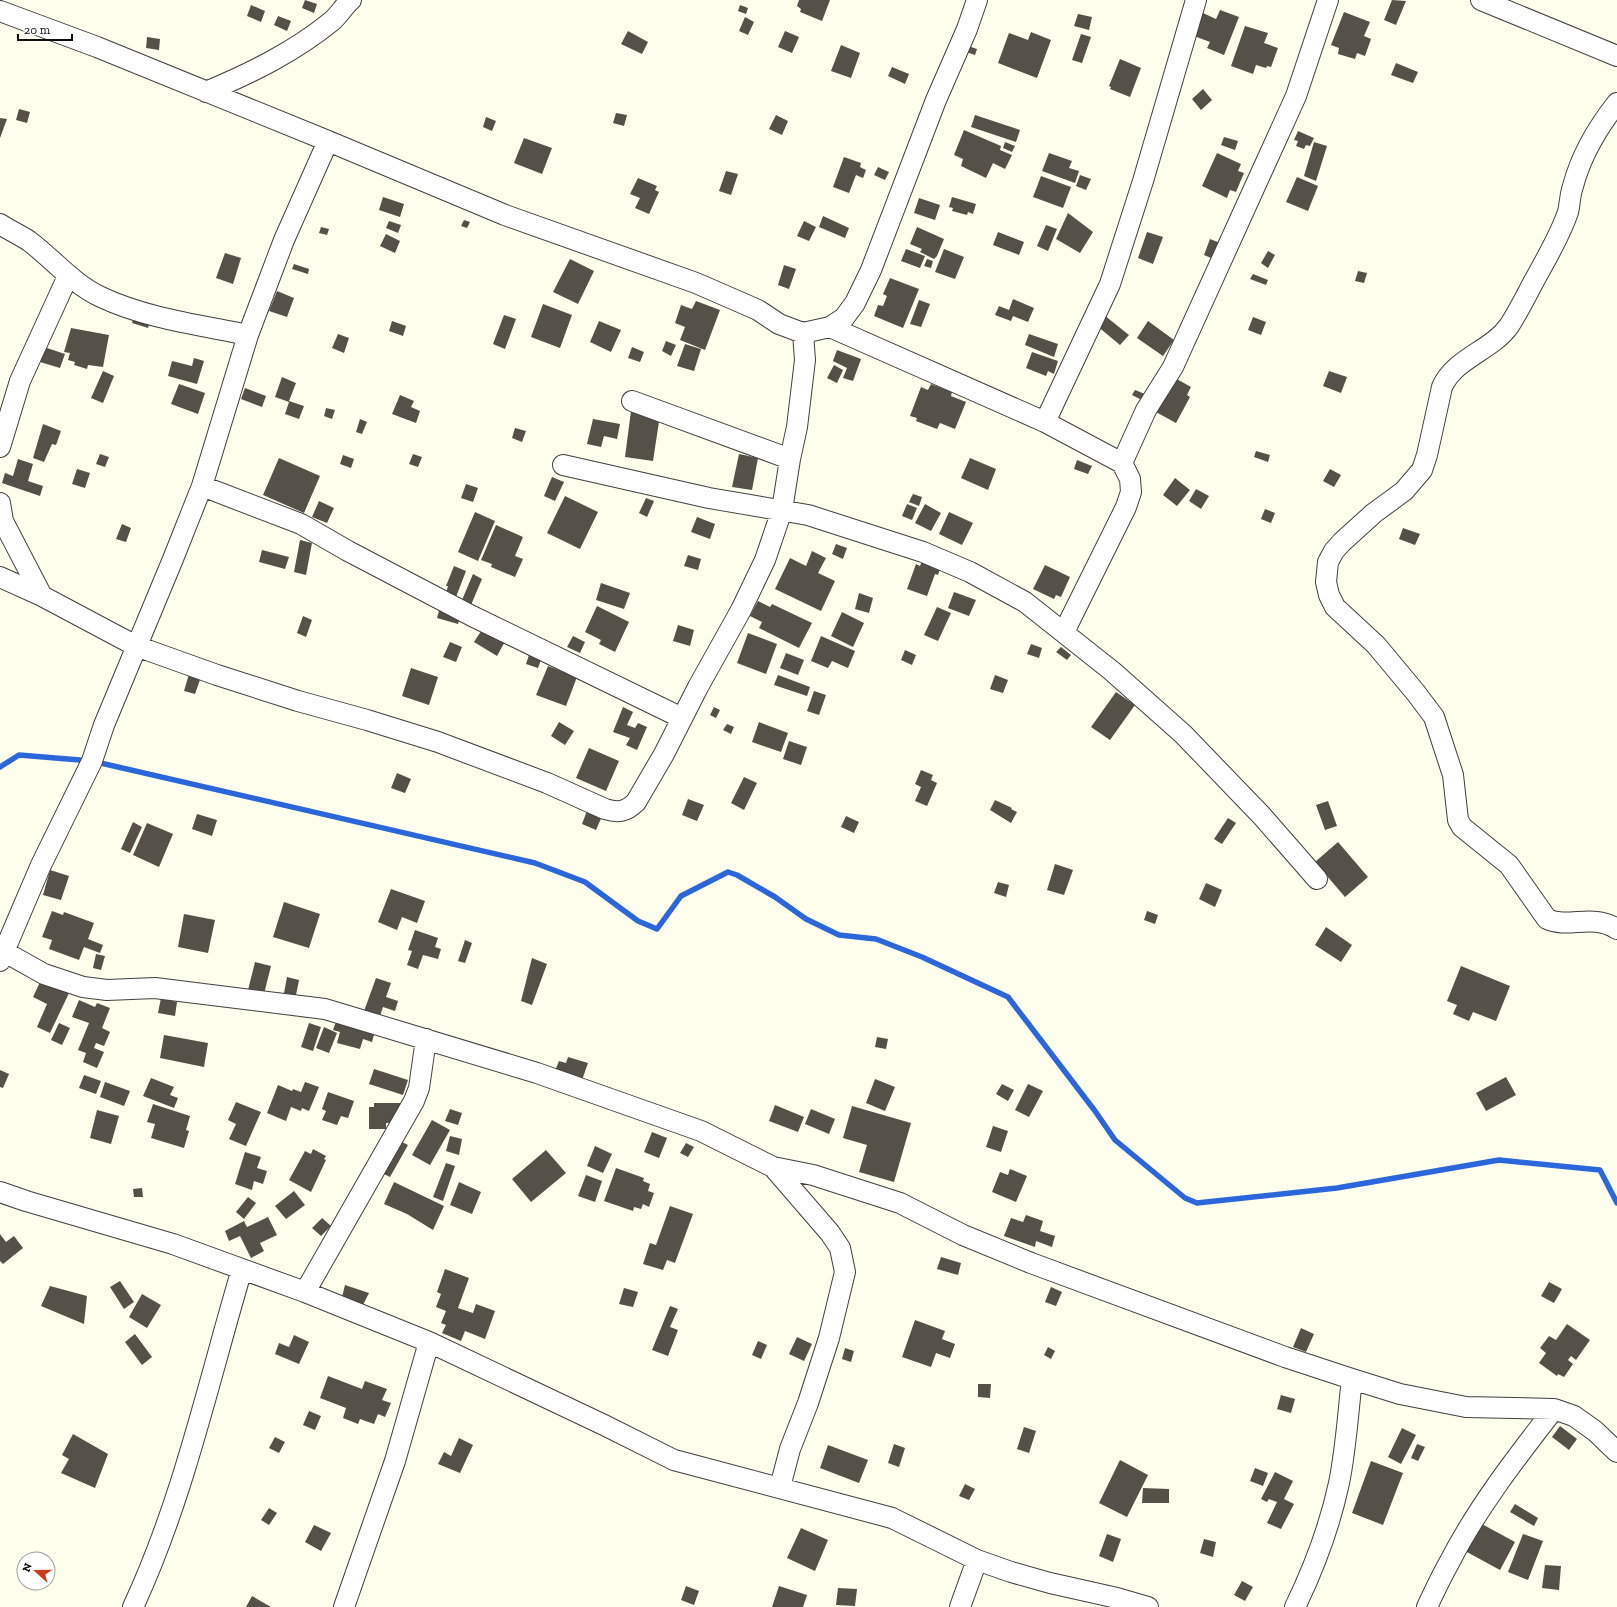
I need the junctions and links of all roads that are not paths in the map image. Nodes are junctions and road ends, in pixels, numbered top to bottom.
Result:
1 (350, 0) edge
2 (977, 0) edge
3 (1196, 0) edge
4 (1328, 0) edge
5 (1481, 0) edge
6 (0, 11) edge
7 (1617, 56) edge
8 (206, 92) junction
9 (1617, 103) edge
10 (328, 141) junction
11 (0, 224) edge
12 (68, 276) junction
13 (830, 327) junction
14 (803, 333) junction
15 (248, 336) junction
16 (632, 401) dead end
17 (1045, 422) junction
18 (0, 447) edge
19 (790, 459) junction
20 (1122, 463) junction
21 (563, 464) dead end
22 (202, 486) junction
23 (0, 503) edge
24 (782, 510) junction
25 (0, 577) edge
26 (42, 596) junction
27 (1064, 632) junction
28 (136, 646) junction
29 (682, 718) junction
30 (1317, 879) dead end
31 (1617, 929) edge
32 (2, 956) edge
33 (426, 1039) junction
34 (774, 1168) junction
35 (0, 1192) edge
36 (242, 1269) junction
37 (305, 1292) junction
38 (429, 1342) junction
39 (1352, 1379) junction
40 (1554, 1409) junction
41 (1616, 1448) edge
42 (780, 1487) junction
43 (977, 1560) junction
44 (1115, 1602) edge
45 (349, 1604) edge
46 (133, 1607) edge
47 (960, 1607) edge
48 (1148, 1607) edge
49 (1295, 1607) edge
50 (1427, 1607) edge

1 - 8 street
2 - 13 street
3 - 17 street
4 - 20 street
5 - 7 street
6 - 8 street
8 - 10 street
9 - 31 street
10 - 14 street
10 - 15 street
11 - 12 street
12 - 15 street
12 - 18 street
13 - 14 street
13 - 17 street
14 - 19 street
15 - 22 street
16 - 19 street
17 - 20 street
19 - 24 street
20 - 27 street
21 - 24 street
22 - 28 street
22 - 29 street
23 - 26 street
24 - 27 street
24 - 29 street
25 - 26 street
26 - 28 street
27 - 30 street
28 - 29 street
28 - 32 street
32 - 33 street
33 - 34 street
33 - 37 street
34 - 39 street
34 - 42 street
35 - 36 street
36 - 37 street
36 - 46 street
37 - 38 street
38 - 42 street
38 - 45 street
39 - 40 street
39 - 49 street
40 - 41 street
40 - 50 street
42 - 43 street
43 - 44 street
43 - 47 street
44 - 48 street

